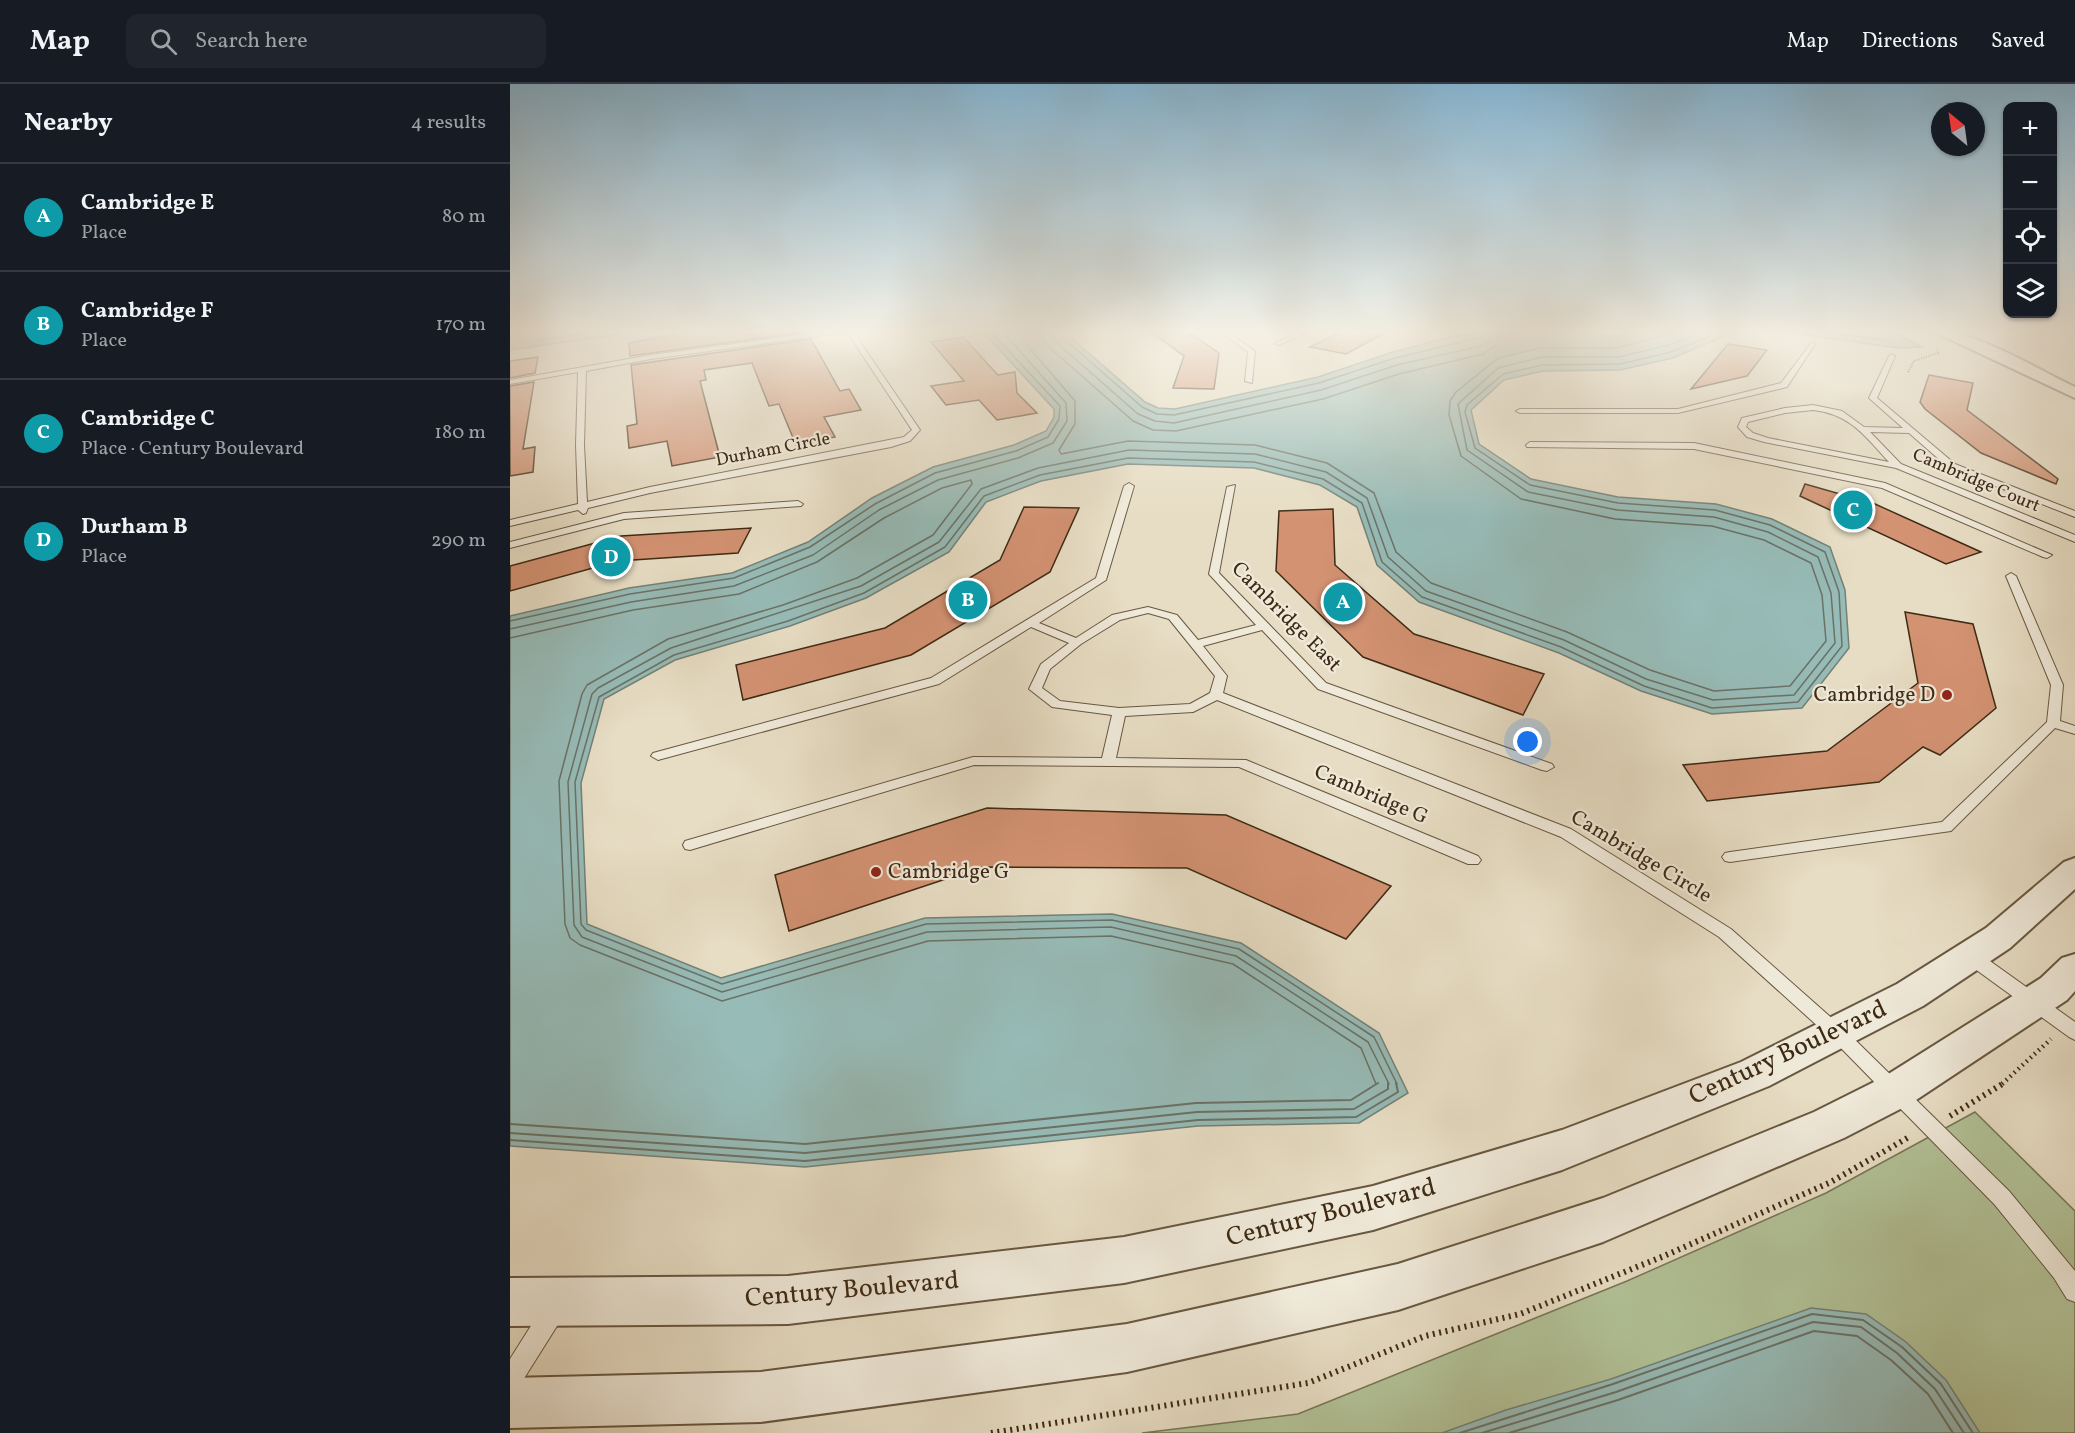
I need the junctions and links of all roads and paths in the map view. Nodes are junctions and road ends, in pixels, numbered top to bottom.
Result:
1 (581, 393) edge
2 (891, 393) edge
3 (1754, 393) edge
4 (1875, 393) edge
5 (1731, 399) junction
6 (1740, 403) dead end
7 (1749, 407) dead end
8 (1520, 411) dead end
9 (1767, 415) junction
10 (1861, 429) junction
11 (1908, 431) junction
12 (1530, 445) dead end
13 (1798, 447) junction
14 (1789, 466) junction
15 (1898, 466) junction
16 (1129, 486) dead end
17 (1232, 487) dead end
18 (798, 504) dead end
19 (583, 505) junction
20 (2075, 514) edge
21 (510, 523) edge
22 (584, 525) junction
23 (2075, 539) edge
24 (510, 545) edge
25 (2047, 555) dead end
26 (2011, 576) dead end
27 (1030, 623) junction
28 (1264, 626) junction
29 (1077, 642) junction
30 (1197, 644) junction
31 (1216, 695) junction
32 (1119, 712) junction
33 (2053, 723) junction
34 (2075, 730) edge
35 (658, 756) dead end
36 (1108, 762) junction
37 (1547, 767) dead end
38 (690, 845) dead end
39 (1730, 857) dead end
40 (1473, 860) dead end
41 (2075, 870) edge
42 (1970, 956) junction
43 (2059, 988) edge
44 (2075, 1032) edge
45 (1838, 1034) junction
46 (2040, 1053) dead end
47 (1896, 1091) junction
48 (1964, 1110) dead end
49 (1883, 1150) dead end
50 (2075, 1292) edge
51 (510, 1302) edge
52 (559, 1303) junction
53 (510, 1380) edge
54 (510, 1403) edge
55 (991, 1433) edge

1 - 19 lane
2 - 19 lane, Durham Circle
3 - 5 lane
4 - 11 lane
5 - 6 lane
5 - 8 lane
7 - 9 lane
9 - 10 lane, Cambridge Court
9 - 13 lane, Cambridge Court
10 - 11 lane
10 - 15 lane, Cambridge Court
11 - 20 lane
12 - 14 lane
13 - 14 lane
13 - 15 lane, Cambridge Court
14 - 25 lane
15 - 23 lane, Cambridge Court
16 - 27 lane
17 - 28 lane, Cambridge East
18 - 22 lane
19 - 21 lane, Durham Circle
19 - 22 lane
22 - 24 lane
26 - 33 lane
27 - 29 lane
27 - 35 lane
28 - 30 lane
28 - 37 lane, Cambridge East
29 - 30 lane
29 - 32 lane
30 - 31 lane
31 - 32 lane
31 - 45 lane, Cambridge Circle
32 - 36 lane
33 - 34 lane
33 - 39 lane
36 - 38 lane, Cambridge G
36 - 40 lane, Cambridge G
41 - 42 street, Century Boulevard
42 - 43 lane
42 - 45 street, Century Boulevard
43 - 44 lane
43 - 47 street
45 - 47 lane, Cambridge Circle
45 - 52 street, Century Boulevard
46 - 48 path
47 - 50 lane, Cambridge Circle
47 - 54 street
49 - 55 path
51 - 52 street, Century Boulevard
52 - 53 lane

